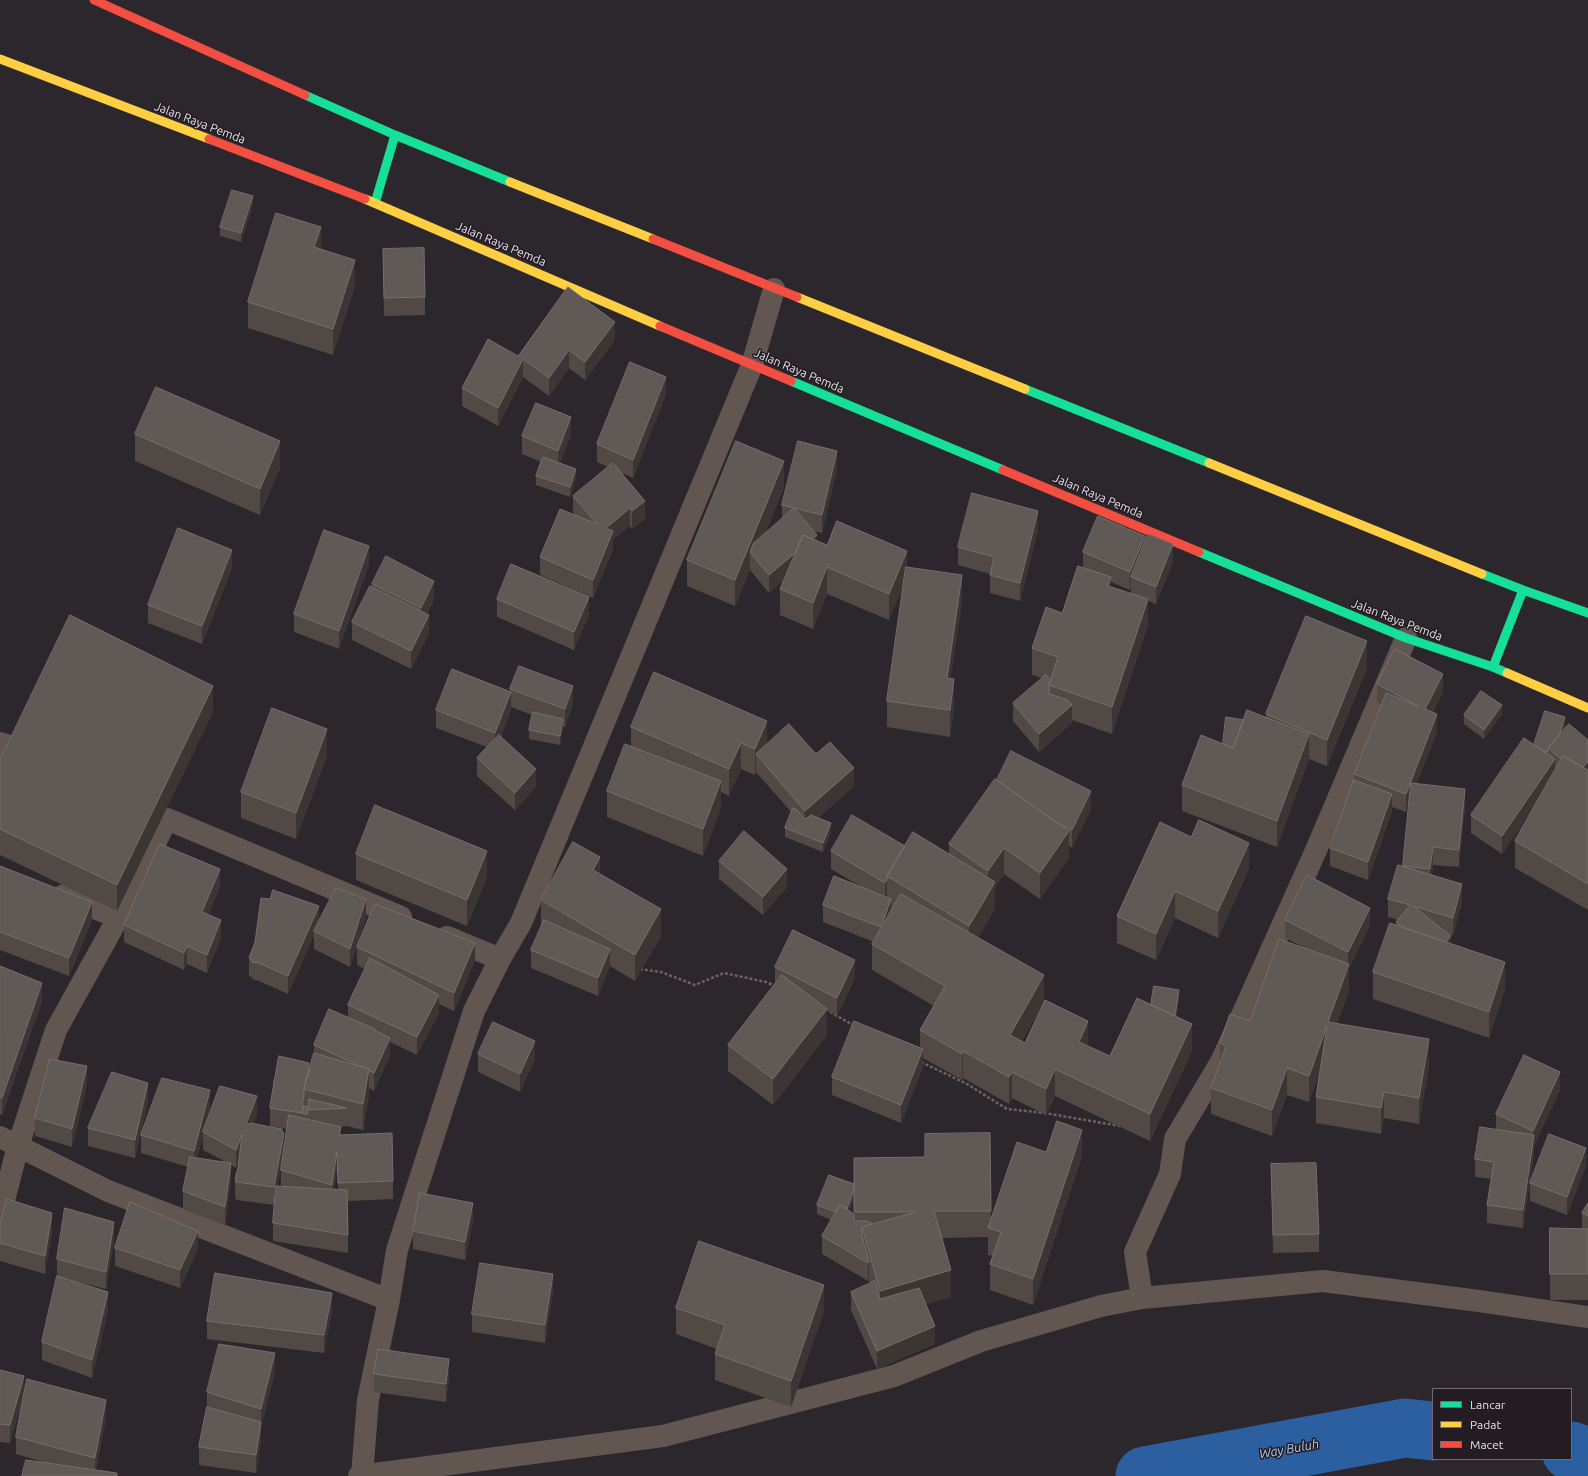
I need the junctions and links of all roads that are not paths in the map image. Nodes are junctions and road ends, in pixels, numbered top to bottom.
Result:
1 (94, 0) edge
2 (0, 59) edge
3 (395, 135) junction
4 (375, 203) junction
5 (774, 289) junction
6 (752, 365) junction
7 (1523, 590) junction
8 (1588, 613) edge
9 (1406, 638) junction
10 (1493, 667) junction
11 (1588, 708) edge
12 (0, 743) edge
13 (0, 768) edge
14 (48, 888) edge
15 (118, 918) junction
16 (500, 959) junction
17 (9, 1141) edge
18 (0, 1216) edge
19 (1142, 1298) junction
20 (389, 1300) junction
21 (1588, 1317) edge
22 (361, 1476) edge

1 - 3 street
2 - 4 street, Jalan Raya Pemda
3 - 4 street
3 - 5 street
4 - 6 street, Jalan Raya Pemda
5 - 6 street
5 - 7 street
6 - 9 street, Jalan Raya Pemda
6 - 16 street
7 - 8 street
7 - 10 street
9 - 10 street, Jalan Raya Pemda
9 - 19 street
10 - 11 street, Jalan Raya Pemda
12 - 13 street
14 - 15 street
15 - 16 street
15 - 17 street
16 - 20 street
17 - 18 street
17 - 20 street
19 - 21 street
19 - 22 street
20 - 22 street

